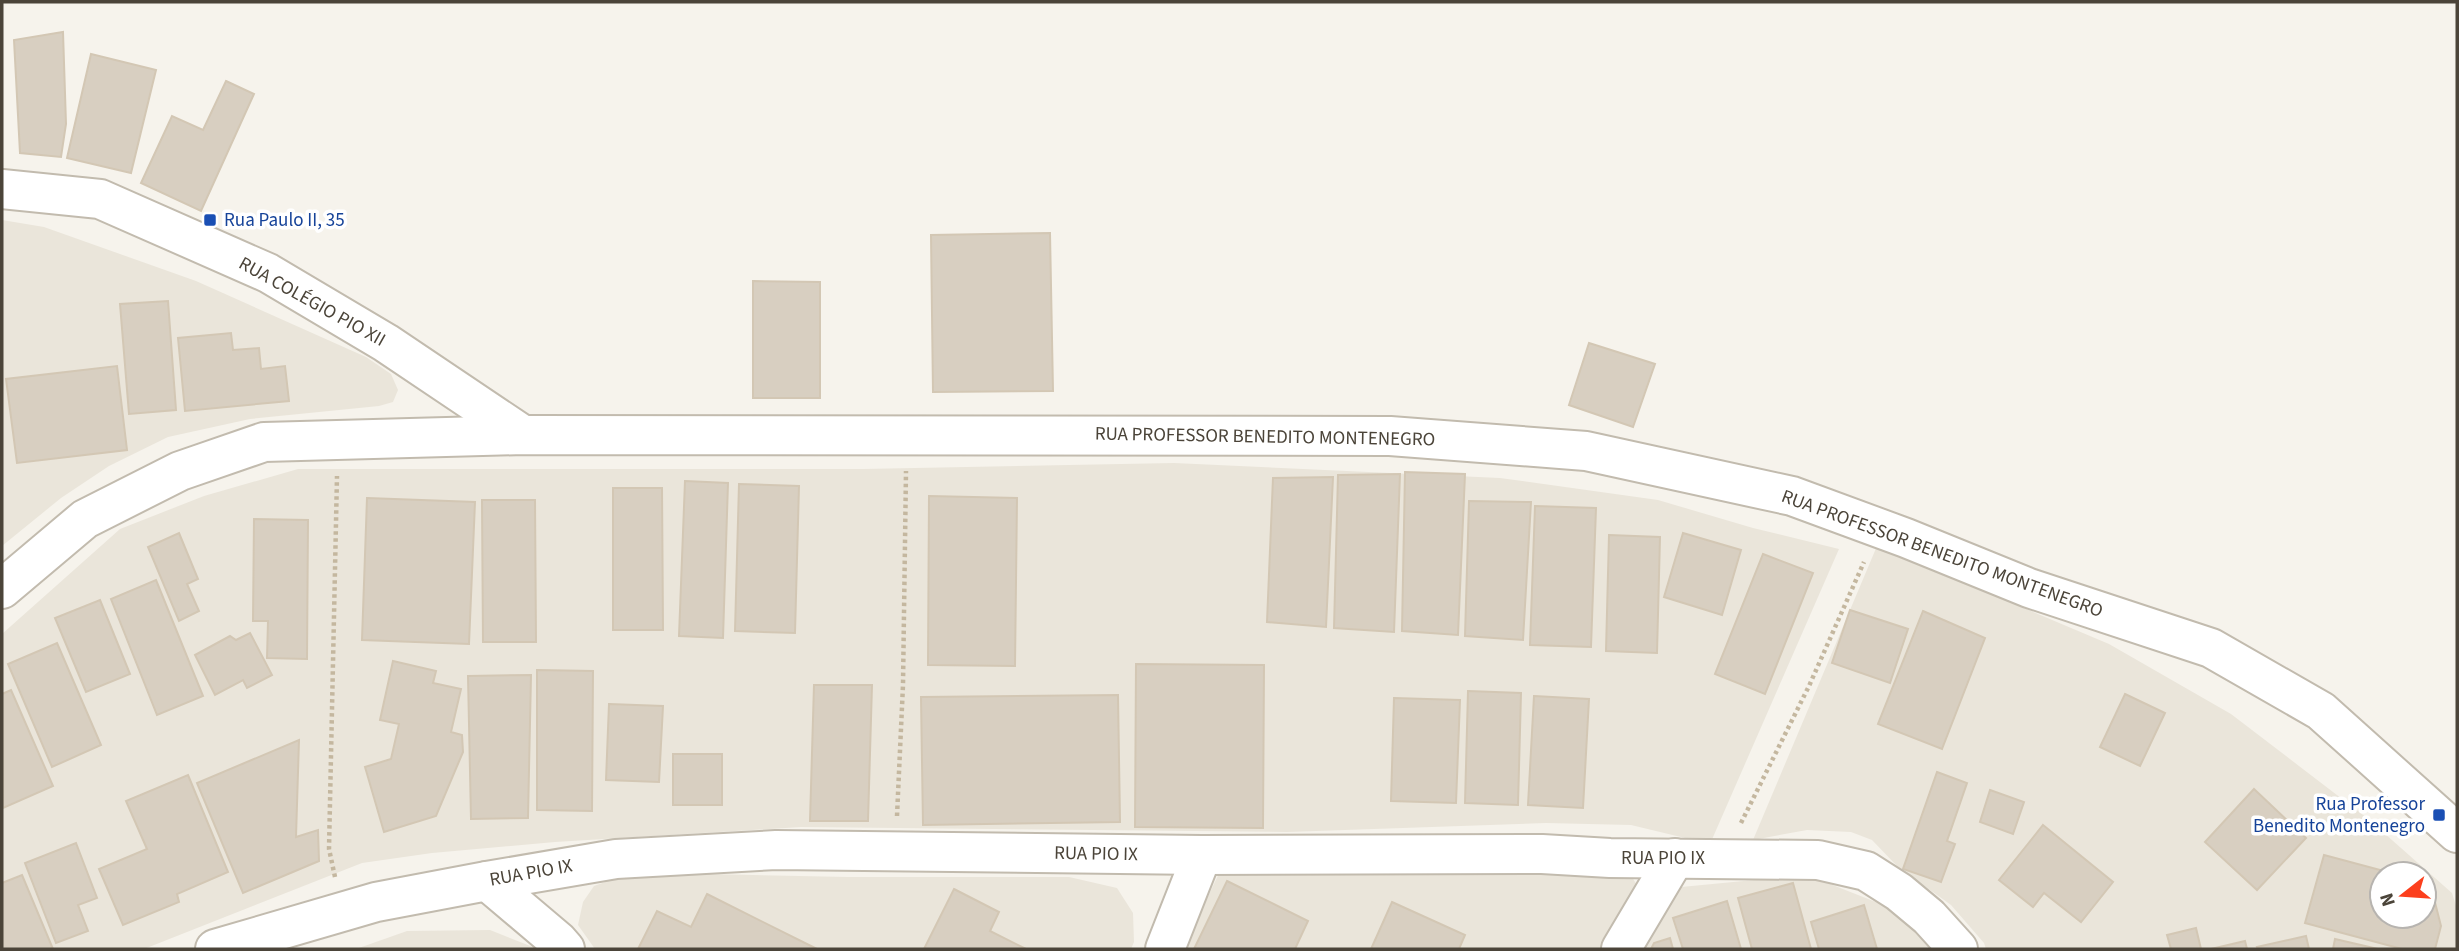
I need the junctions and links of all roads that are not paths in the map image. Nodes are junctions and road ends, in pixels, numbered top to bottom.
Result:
1 (2, 189) edge
2 (523, 435) junction
3 (2, 589) edge
4 (2457, 833) edge
5 (1202, 855) junction
6 (1675, 858) junction
7 (486, 881) junction
8 (342, 912) junction
9 (215, 949) edge
10 (311, 949) edge
11 (565, 949) edge
12 (1165, 949) edge
13 (1621, 949) edge
14 (1958, 949) edge

1 - 2 street, RUA COLÉGIO PIO XII
2 - 3 street, RUA PROFESSOR BENEDITO MONTENEGRO
2 - 4 street, RUA PROFESSOR BENEDITO MONTENEGRO
5 - 6 street, RUA PIO IX
5 - 7 street, RUA PIO IX
5 - 12 street
6 - 13 street
6 - 14 street, RUA PIO IX
7 - 8 street, RUA PIO IX
7 - 11 street
8 - 9 street, RUA PIO IX
8 - 10 street

